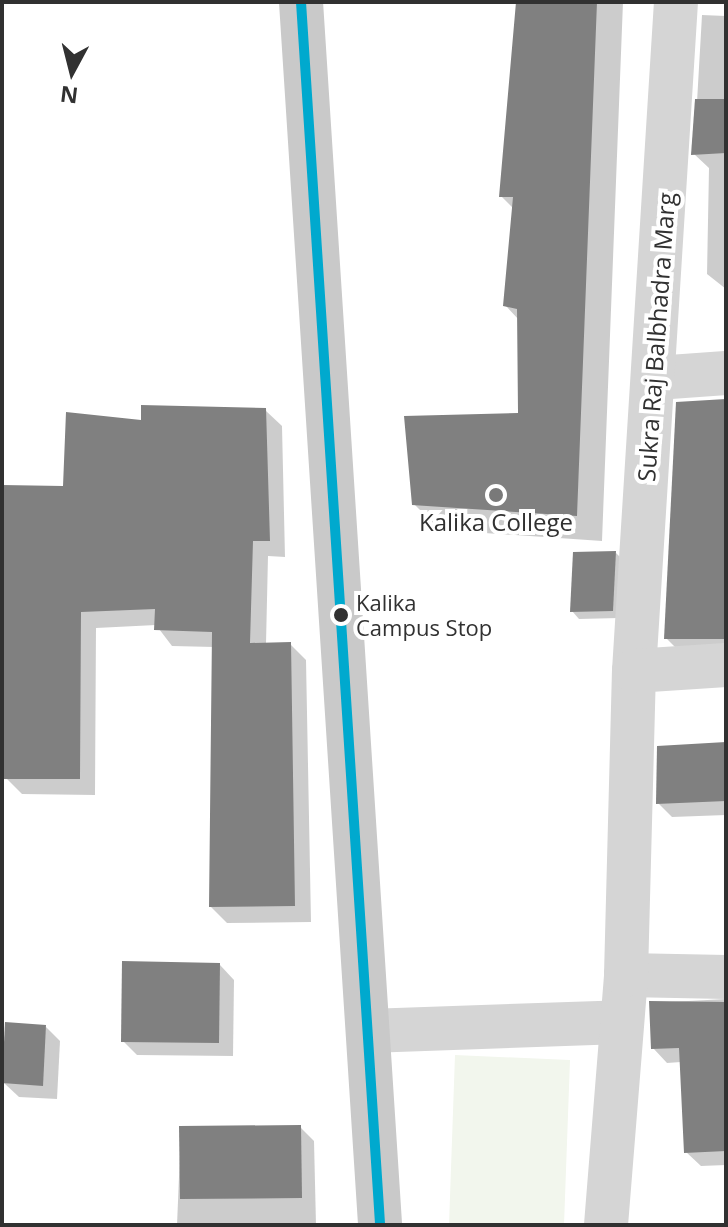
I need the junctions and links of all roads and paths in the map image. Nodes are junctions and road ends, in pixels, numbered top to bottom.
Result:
1 (301, 2) edge
2 (676, 2) edge
3 (699, 2) edge
4 (726, 373) edge
5 (656, 378) junction
6 (726, 665) edge
7 (634, 671) junction
8 (626, 975) junction
9 (726, 977) edge
10 (622, 1022) junction
11 (368, 1031) junction
12 (380, 1225) edge
13 (606, 1225) edge

1 - 11 main road
2 - 3 street
2 - 5 street, Sukra Raj Balbhadra Marg
4 - 5 street
5 - 7 street, Sukra Raj Balbhadra Marg
6 - 7 street
7 - 8 street, Sukra Raj Balbhadra Marg
8 - 9 street
8 - 10 street, Sukra Raj Balbhadra Marg
10 - 11 street
10 - 13 street, Sukra Raj Balbhadra Marg
11 - 12 main road

